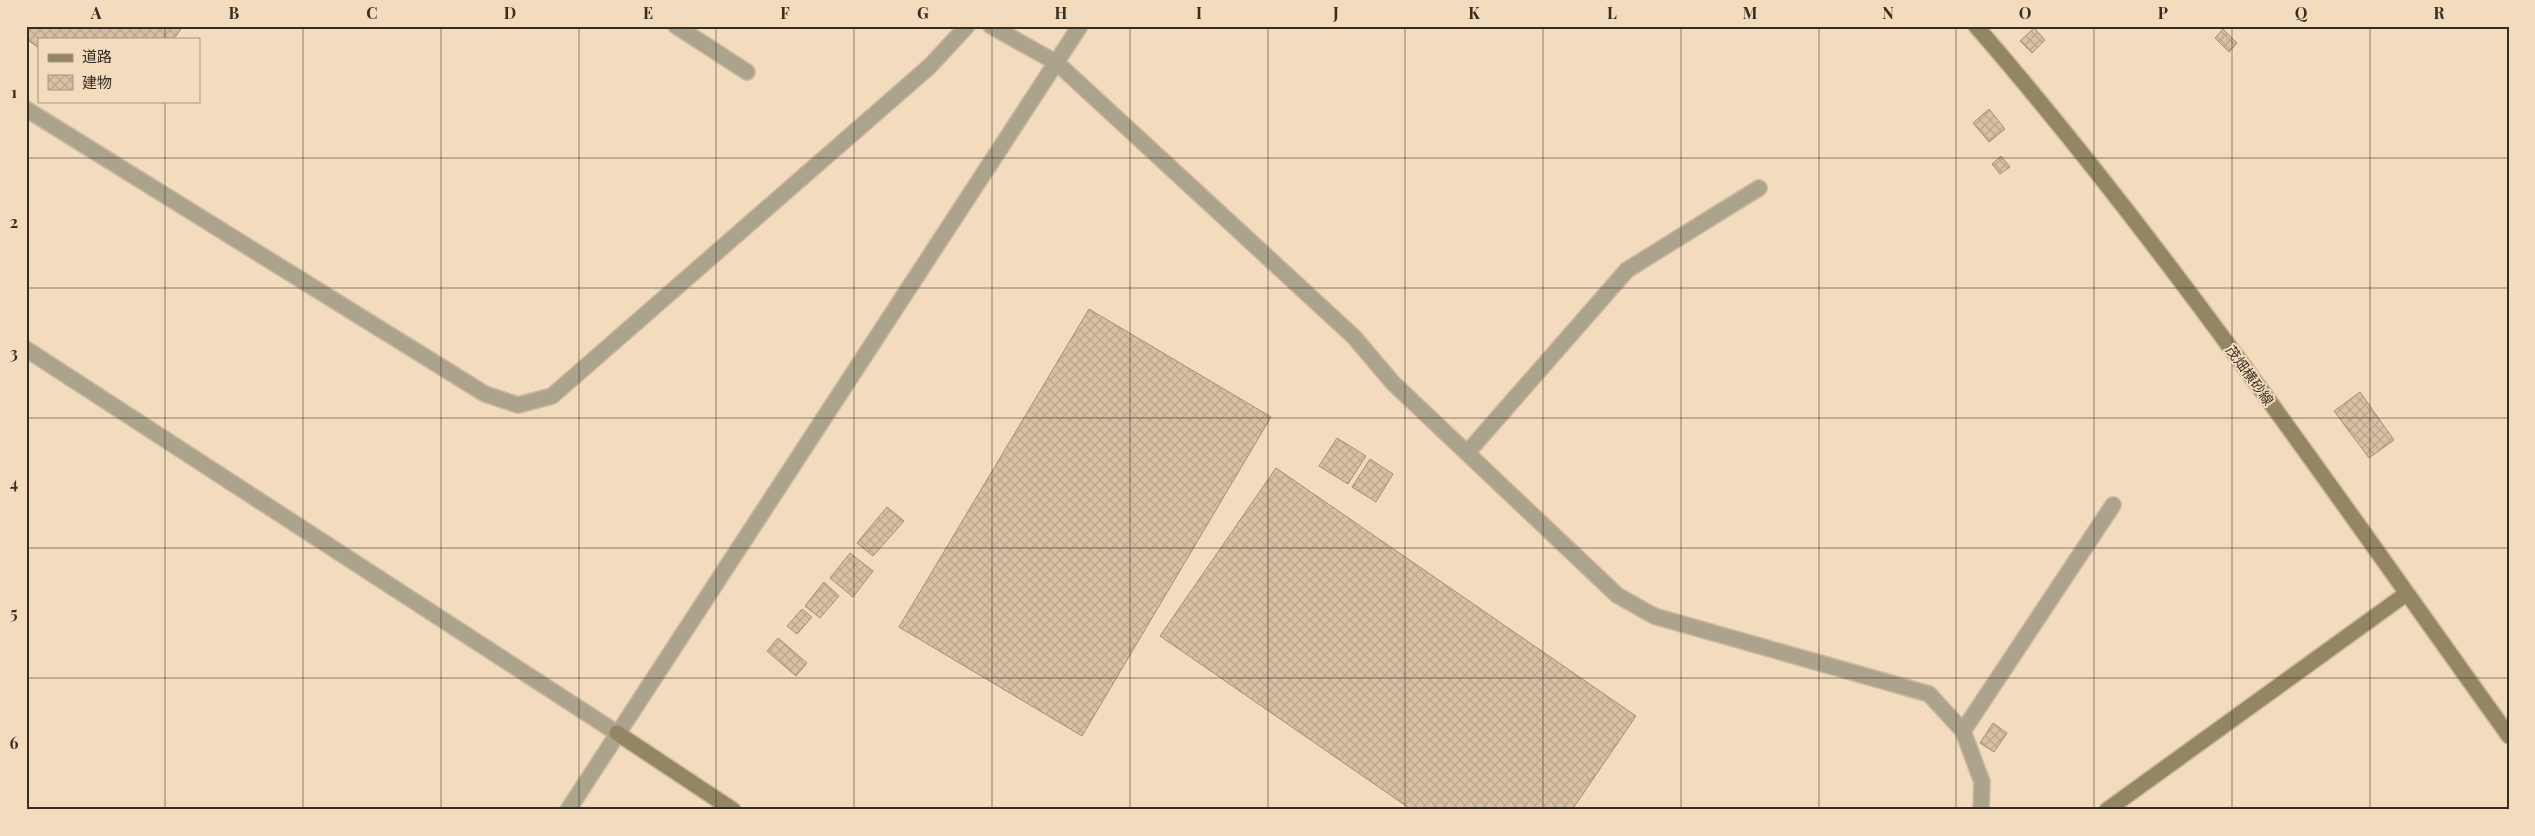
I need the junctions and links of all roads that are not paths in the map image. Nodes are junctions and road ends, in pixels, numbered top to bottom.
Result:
1 (676, 26) edge
2 (967, 26) edge
3 (991, 26) edge
4 (1080, 26) edge
5 (1976, 26) edge
6 (1057, 63) junction
7 (747, 72) dead end
8 (26, 109) edge
9 (1759, 188) dead end
10 (26, 349) edge
11 (1467, 453) junction
12 (2113, 505) dead end
13 (2406, 594) junction
14 (1963, 731) junction
15 (617, 733) junction
16 (2509, 736) edge
17 (568, 810) edge
18 (733, 810) edge
19 (1981, 810) edge
20 (2107, 810) edge

1 - 7 street
2 - 8 street
3 - 6 street
4 - 6 street
5 - 13 main road, 茂畑横砂線
6 - 11 street
6 - 15 street
9 - 11 street
10 - 15 street
11 - 14 street
12 - 14 street
13 - 16 main road, 茂畑横砂線
13 - 20 main road
14 - 19 street
15 - 17 street
15 - 18 main road

